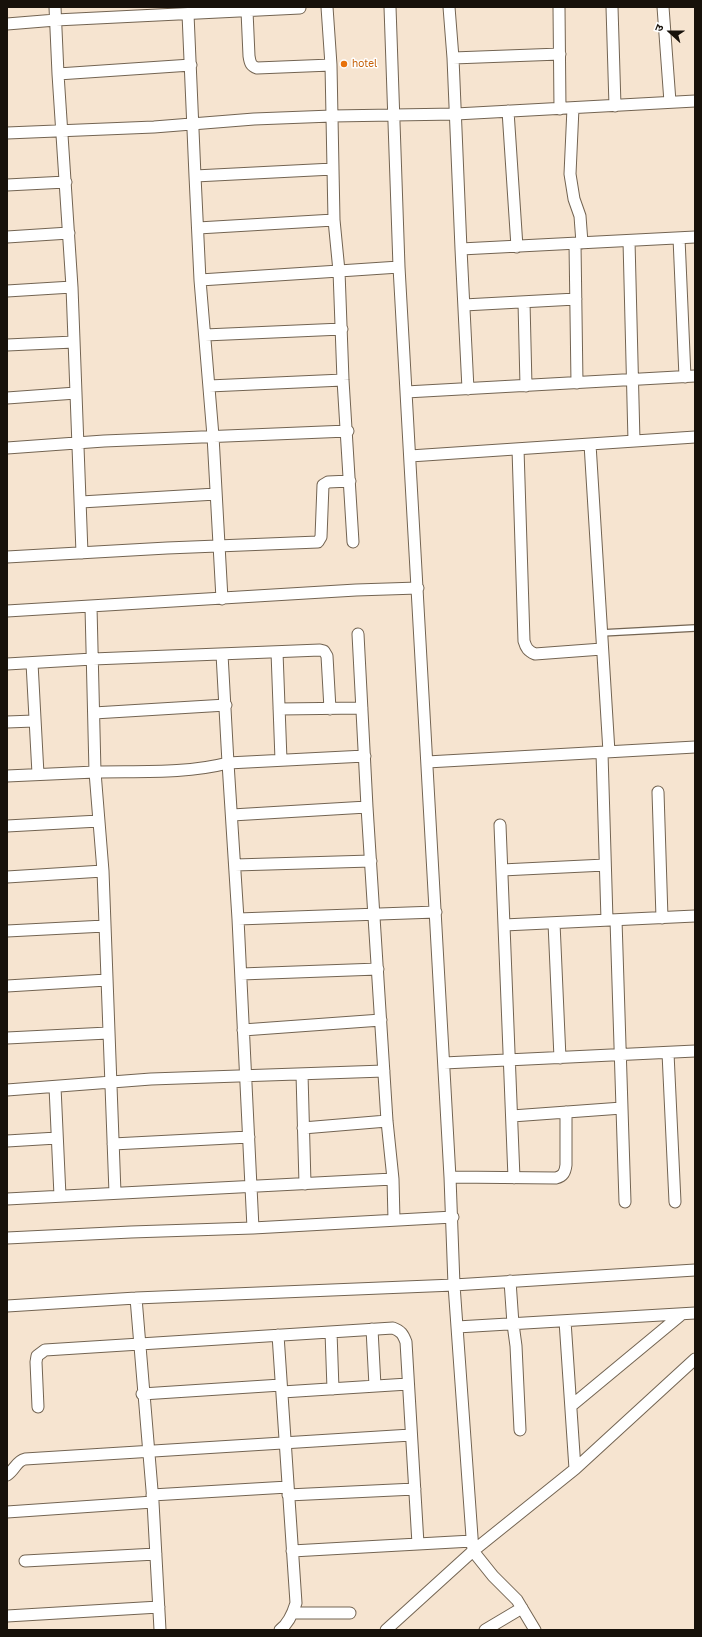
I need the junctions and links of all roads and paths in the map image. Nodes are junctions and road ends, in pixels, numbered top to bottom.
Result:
1 (55, 7) edge
2 (327, 7) edge
3 (390, 7) edge
4 (449, 7) edge
5 (559, 7) edge
6 (612, 7) edge
7 (663, 7) edge
8 (300, 8) edge
9 (253, 10) edge
10 (188, 14) junction
11 (56, 20) junction
12 (7, 24) edge
13 (560, 54) junction
14 (454, 58) junction
15 (191, 65) junction
16 (331, 65) junction
17 (58, 74) junction
18 (695, 101) edge
19 (670, 102) junction
20 (615, 106) junction
21 (573, 108) junction
22 (560, 109) junction
23 (508, 111) junction
24 (456, 114) junction
25 (332, 116) junction
26 (394, 116) junction
27 (193, 123) junction
28 (62, 130) junction
29 (7, 133) edge
30 (333, 169) junction
31 (195, 176) junction
32 (66, 182) junction
33 (7, 185) edge
34 (334, 220) junction
35 (198, 228) junction
36 (69, 233) junction
37 (7, 237) edge
38 (695, 237) edge
39 (679, 238) junction
40 (629, 241) junction
41 (578, 243) junction
42 (517, 246) junction
43 (461, 249) junction
44 (399, 267) junction
45 (339, 271) junction
46 (200, 280) junction
47 (72, 287) junction
48 (7, 290) edge
49 (576, 299) junction
50 (524, 302) junction
51 (464, 305) junction
52 (342, 329) junction
53 (205, 335) junction
54 (74, 342) junction
55 (7, 346) edge
56 (690, 377) edge
57 (343, 380) junction
58 (632, 380) junction
59 (577, 383) junction
60 (209, 386) junction
61 (526, 386) junction
62 (468, 389) junction
63 (406, 392) junction
64 (76, 393) junction
65 (7, 398) edge
66 (348, 431) junction
67 (213, 436) junction
68 (695, 437) edge
69 (634, 441) junction
70 (78, 443) junction
71 (590, 444) junction
72 (7, 448) edge
73 (518, 448) junction
74 (410, 456) junction
75 (350, 481) junction
76 (216, 494) junction
77 (81, 502) junction
78 (353, 542) dead end
79 (219, 547) junction
80 (82, 553) junction
81 (7, 557) edge
82 (418, 588) junction
83 (222, 599) junction
84 (91, 607) junction
85 (7, 611) edge
86 (695, 628) edge
87 (601, 632) junction
88 (358, 634) dead end
89 (602, 649) junction
90 (277, 652) junction
91 (222, 654) junction
92 (93, 658) junction
93 (32, 663) junction
94 (7, 664) edge
95 (226, 705) junction
96 (330, 708) junction
97 (362, 708) junction
98 (279, 710) junction
99 (94, 713) junction
100 (34, 720) junction
101 (7, 722) edge
102 (695, 747) edge
103 (605, 752) junction
104 (365, 756) junction
105 (281, 760) junction
106 (427, 762) junction
107 (228, 763) junction
108 (95, 772) junction
109 (38, 774) junction
110 (7, 776) edge
111 (658, 792) dead end
112 (367, 807) junction
113 (232, 815) junction
114 (99, 821) junction
115 (500, 825) dead end
116 (7, 826) edge
117 (372, 861) junction
118 (235, 865) junction
119 (605, 865) junction
120 (502, 870) junction
121 (103, 871) junction
122 (7, 878) edge
123 (436, 912) junction
124 (375, 914) junction
125 (695, 916) edge
126 (662, 918) junction
127 (238, 919) junction
128 (611, 920) junction
129 (554, 923) junction
130 (105, 926) junction
131 (504, 926) junction
132 (7, 931) edge
133 (378, 969) junction
134 (241, 974) junction
135 (107, 980) junction
136 (7, 986) edge
137 (381, 1020) junction
138 (243, 1030) junction
139 (108, 1033) junction
140 (7, 1038) edge
141 (695, 1052) edge
142 (668, 1053) junction
143 (620, 1055) junction
144 (560, 1058) junction
145 (510, 1060) junction
146 (444, 1063) junction
147 (384, 1071) junction
148 (302, 1074) junction
149 (246, 1076) junction
150 (110, 1083) junction
151 (55, 1087) junction
152 (7, 1090) edge
153 (622, 1108) junction
154 (566, 1112) junction
155 (512, 1116) junction
156 (387, 1121) junction
157 (303, 1128) junction
158 (249, 1137) junction
159 (58, 1138) junction
160 (7, 1141) edge
161 (113, 1144) junction
162 (450, 1177) junction
163 (514, 1178) junction
164 (393, 1179) junction
165 (305, 1184) junction
166 (251, 1186) junction
167 (115, 1193) junction
168 (60, 1196) junction
169 (7, 1199) edge
170 (625, 1202) dead end
171 (675, 1202) dead end
172 (453, 1217) junction
173 (394, 1220) junction
174 (253, 1228) junction
175 (7, 1238) edge
176 (695, 1270) edge
177 (510, 1281) junction
178 (454, 1284) junction
179 (136, 1298) junction
180 (7, 1306) edge
181 (695, 1313) edge
182 (682, 1314) junction
183 (565, 1321) junction
184 (513, 1324) junction
185 (457, 1327) junction
186 (372, 1330) junction
187 (331, 1332) junction
188 (278, 1335) junction
189 (138, 1343) junction
190 (695, 1359) edge
191 (408, 1384) junction
192 (375, 1386) junction
193 (281, 1388) junction
194 (334, 1389) junction
195 (142, 1394) junction
196 (571, 1406) junction
197 (38, 1407) dead end
198 (520, 1430) dead end
199 (412, 1435) junction
200 (285, 1443) junction
201 (147, 1452) junction
202 (575, 1469) junction
203 (7, 1475) edge
204 (415, 1488) junction
205 (288, 1491) junction
206 (152, 1498) junction
207 (7, 1512) edge
208 (418, 1544) junction
209 (473, 1546) junction
210 (292, 1551) junction
211 (156, 1554) junction
212 (25, 1561) dead end
213 (159, 1607) junction
214 (522, 1608) junction
215 (293, 1613) junction
216 (350, 1613) dead end
217 (7, 1616) edge
218 (160, 1630) edge
219 (280, 1630) edge
220 (386, 1630) edge
221 (486, 1630) edge
222 (535, 1630) edge

1 - 11 street
2 - 16 street
3 - 26 street
4 - 14 street
5 - 13 street
6 - 20 street
7 - 19 street
8 - 9 street
9 - 10 street
9 - 16 street
10 - 11 street
10 - 15 street
11 - 12 street
11 - 17 street
13 - 14 street
13 - 22 street
14 - 24 street
15 - 17 street
15 - 27 street
16 - 25 street
17 - 28 street
18 - 19 street
19 - 20 street
20 - 21 street
21 - 22 street
21 - 41 street
22 - 23 street
23 - 24 street
23 - 42 street
24 - 26 street
24 - 43 street
25 - 26 street
25 - 27 street
25 - 30 street
26 - 44 street
27 - 28 street
27 - 31 street
28 - 29 street
28 - 32 street
30 - 31 street
30 - 34 street
31 - 35 street
32 - 33 street
32 - 36 street
34 - 35 street
34 - 45 street
35 - 46 street
36 - 37 street
36 - 47 street
38 - 39 street
39 - 40 street
39 - 56 street
40 - 41 street
40 - 58 street
41 - 42 street
41 - 49 street
42 - 43 street
43 - 51 street
44 - 45 street
44 - 63 street
45 - 46 street
45 - 52 street
46 - 53 street
47 - 48 street
47 - 54 street
49 - 50 street
49 - 59 street
50 - 51 street
50 - 61 street
51 - 62 street
52 - 53 street
52 - 57 street
53 - 60 street
54 - 55 street
54 - 64 street
56 - 58 street
57 - 60 street
57 - 66 street
58 - 59 street
58 - 69 street
59 - 61 street
60 - 67 street
61 - 62 street
62 - 63 street
63 - 74 street
64 - 65 street
64 - 70 street
66 - 67 street
66 - 75 street
67 - 70 street
67 - 76 street
68 - 69 street
69 - 71 street
70 - 72 street
70 - 77 street
71 - 73 street
71 - 87 street
73 - 74 street
73 - 89 street
74 - 82 street
75 - 78 street
75 - 79 street
76 - 77 street
76 - 79 street
77 - 80 street
79 - 80 street
79 - 83 street
80 - 81 street
82 - 83 street
82 - 106 street
83 - 84 street
84 - 85 street
84 - 92 street
86 - 87 lane
87 - 89 street
88 - 97 street
89 - 103 street
90 - 91 street
90 - 96 street
90 - 98 street
91 - 92 street
91 - 95 street
92 - 93 street
92 - 99 street
93 - 94 street
93 - 100 street
95 - 99 street
95 - 107 street
96 - 97 street
96 - 98 street
97 - 104 street
98 - 105 street
99 - 108 street
100 - 101 street
100 - 109 street
102 - 103 street
103 - 106 street
103 - 119 street
104 - 105 street
104 - 112 street
105 - 107 street
106 - 123 street
107 - 108 street
107 - 113 street
108 - 109 street
108 - 114 street
109 - 110 street
111 - 126 street
112 - 113 street
112 - 117 street
113 - 118 street
114 - 116 street
114 - 121 street
115 - 120 street
117 - 118 street
117 - 124 street
118 - 127 street
119 - 120 street
119 - 128 street
120 - 131 street
121 - 122 street
121 - 130 street
123 - 124 street
123 - 146 street
124 - 127 street
124 - 133 street
125 - 126 street
126 - 128 street
127 - 134 street
128 - 129 street
128 - 143 street
129 - 131 street
129 - 144 street
130 - 132 street
130 - 135 street
131 - 145 street
133 - 134 street
133 - 137 street
134 - 138 street
135 - 136 street
135 - 139 street
137 - 138 street
137 - 147 street
138 - 149 street
139 - 140 street
139 - 150 street
141 - 142 street
142 - 143 street
142 - 171 street
143 - 144 street
143 - 153 street
144 - 145 street
145 - 146 street
145 - 155 street
146 - 162 street
147 - 148 street
147 - 156 street
148 - 149 street
148 - 157 street
149 - 150 street
149 - 158 street
150 - 151 street
150 - 161 street
151 - 152 street
151 - 159 street
153 - 154 street
153 - 170 street
154 - 155 street
154 - 163 street
155 - 163 street
156 - 157 street
156 - 164 street
157 - 165 street
158 - 161 street
158 - 166 street
159 - 160 street
159 - 168 street
161 - 167 street
162 - 163 street
162 - 172 street
164 - 165 street
164 - 173 street
165 - 166 street
166 - 167 street
166 - 174 street
167 - 168 street
168 - 169 street
172 - 173 street
172 - 178 street
173 - 174 street
174 - 175 street
176 - 177 street
177 - 178 street
177 - 184 street
178 - 179 street
178 - 185 street
179 - 180 street
179 - 189 street
181 - 182 street
182 - 183 street
182 - 196 street
183 - 184 street
183 - 196 street
184 - 185 street
184 - 198 street
185 - 209 street
186 - 187 street
186 - 191 street
186 - 192 street
187 - 188 street
187 - 194 street
188 - 189 street
188 - 193 street
189 - 195 street
189 - 197 street
190 - 202 street
191 - 192 street
191 - 199 street
192 - 194 street
193 - 194 street
193 - 195 street
193 - 200 street
195 - 201 street
196 - 202 street
199 - 200 street
199 - 204 street
200 - 201 street
200 - 205 street
201 - 203 street
201 - 206 street
202 - 209 street
204 - 205 street
204 - 208 street
205 - 206 street
205 - 210 street
206 - 207 street
206 - 211 street
208 - 209 street
208 - 210 street
209 - 214 street
209 - 220 street
210 - 215 street
211 - 212 street
211 - 213 street
213 - 217 street
213 - 218 street
214 - 221 street
214 - 222 street
215 - 216 street
215 - 219 street

